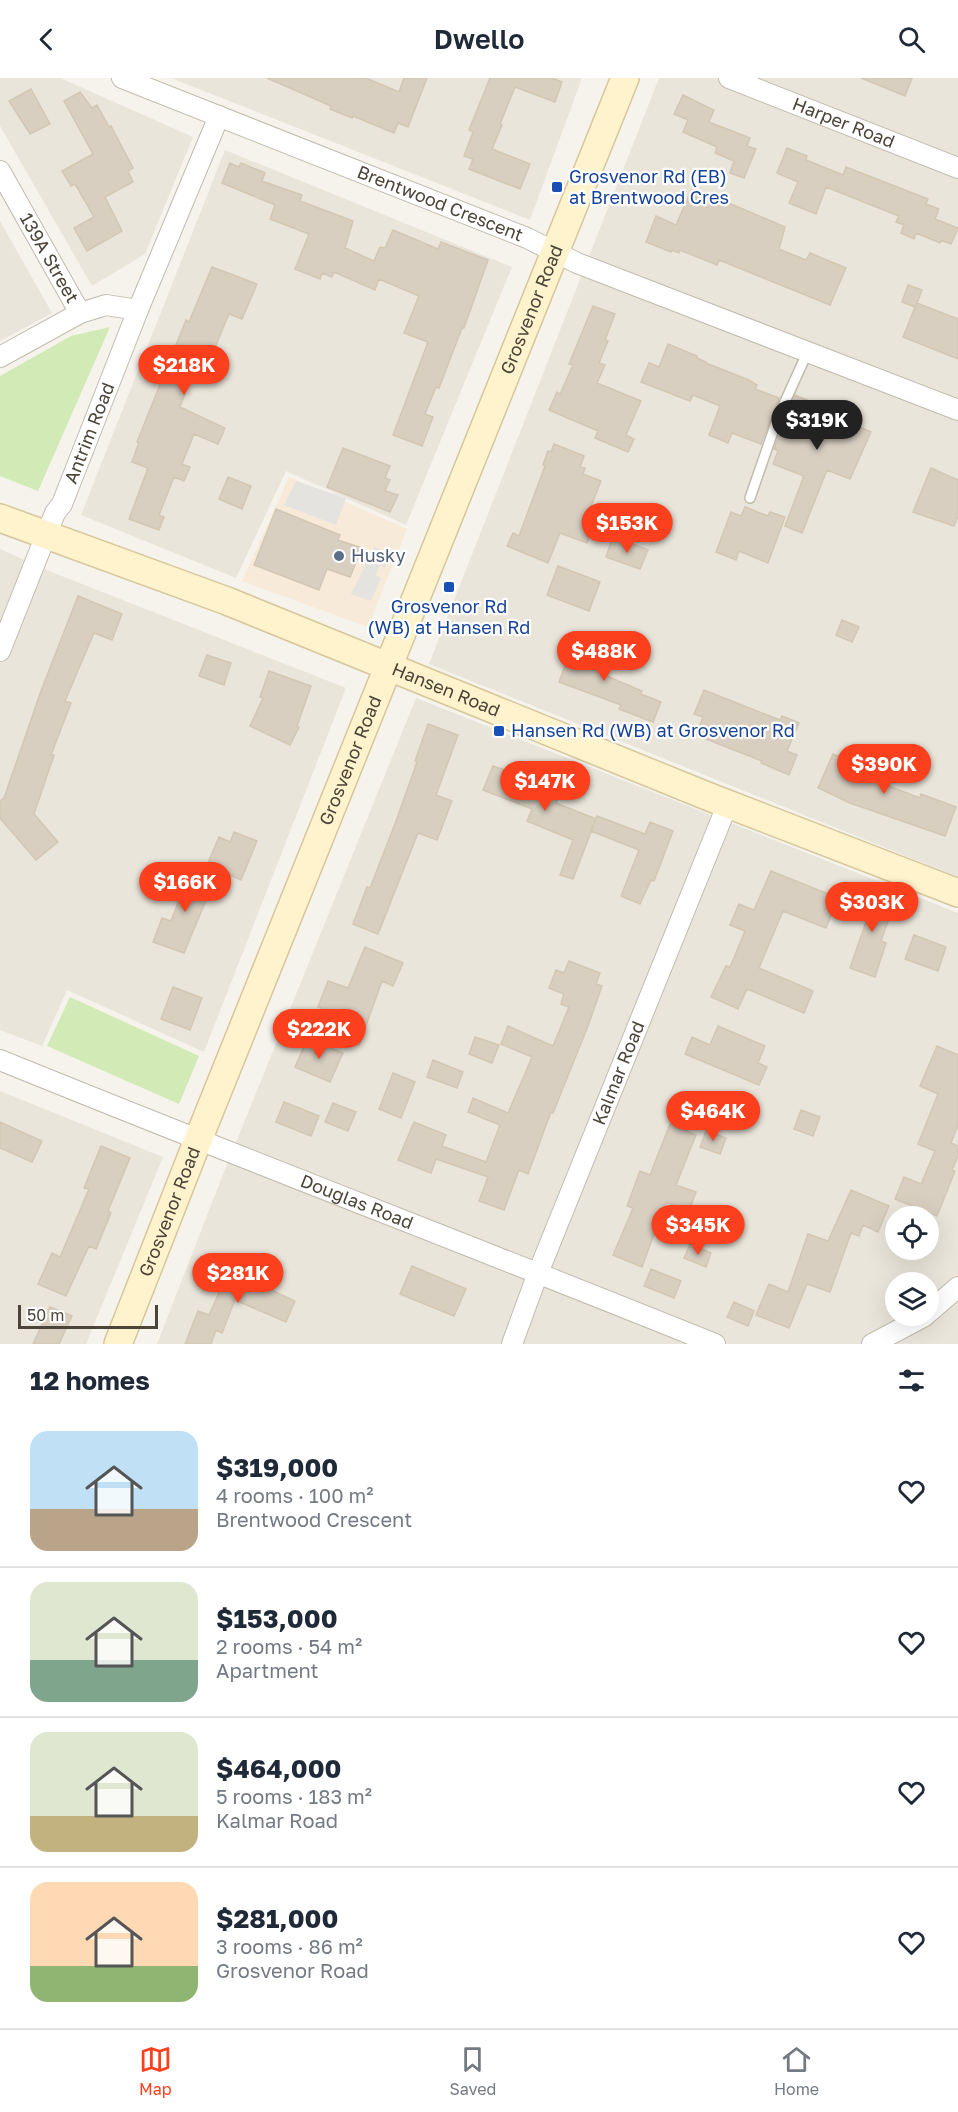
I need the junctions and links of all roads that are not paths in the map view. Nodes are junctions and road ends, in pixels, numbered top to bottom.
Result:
1 (122, 78) edge
2 (626, 78) edge
3 (729, 78) edge
4 (219, 116) junction
5 (958, 168) edge
6 (0, 171) edge
7 (556, 252) junction
8 (138, 310) junction
9 (80, 314) junction
10 (808, 351) junction
11 (0, 357) edge
12 (958, 410) edge
13 (750, 498) dead end
14 (0, 518) edge
15 (46, 535) junction
16 (0, 651) edge
17 (390, 667) junction
18 (728, 803) junction
19 (958, 893) edge
20 (0, 1060) edge
21 (198, 1140) junction
22 (538, 1273) junction
23 (958, 1287) edge
24 (939, 1304) edge
25 (905, 1326) edge
26 (118, 1344) edge
27 (512, 1344) edge
28 (715, 1344) edge
29 (872, 1344) edge

1 - 4 street, Brentwood Crescent
2 - 7 street, Grosvenor Road
3 - 5 street, Harper Road
4 - 7 street, Brentwood Crescent
4 - 8 street, Antrim Road
6 - 9 street, 139A Street
7 - 10 street, Brentwood Crescent
7 - 17 street, Grosvenor Road
8 - 9 street
8 - 15 street, Antrim Road
9 - 11 street
10 - 12 street, Brentwood Crescent
10 - 13 lane
14 - 15 street, Hansen Road
15 - 16 street, Antrim Road
15 - 17 street, Hansen Road
17 - 18 street, Hansen Road
17 - 21 street, Grosvenor Road
18 - 19 street, Hansen Road
18 - 22 street, Kalmar Road
20 - 21 street, Douglas Road
21 - 22 street, Douglas Road
21 - 26 street, Grosvenor Road
22 - 27 street, Kalmar Road
22 - 28 street, Douglas Road
23 - 24 street
25 - 29 street

